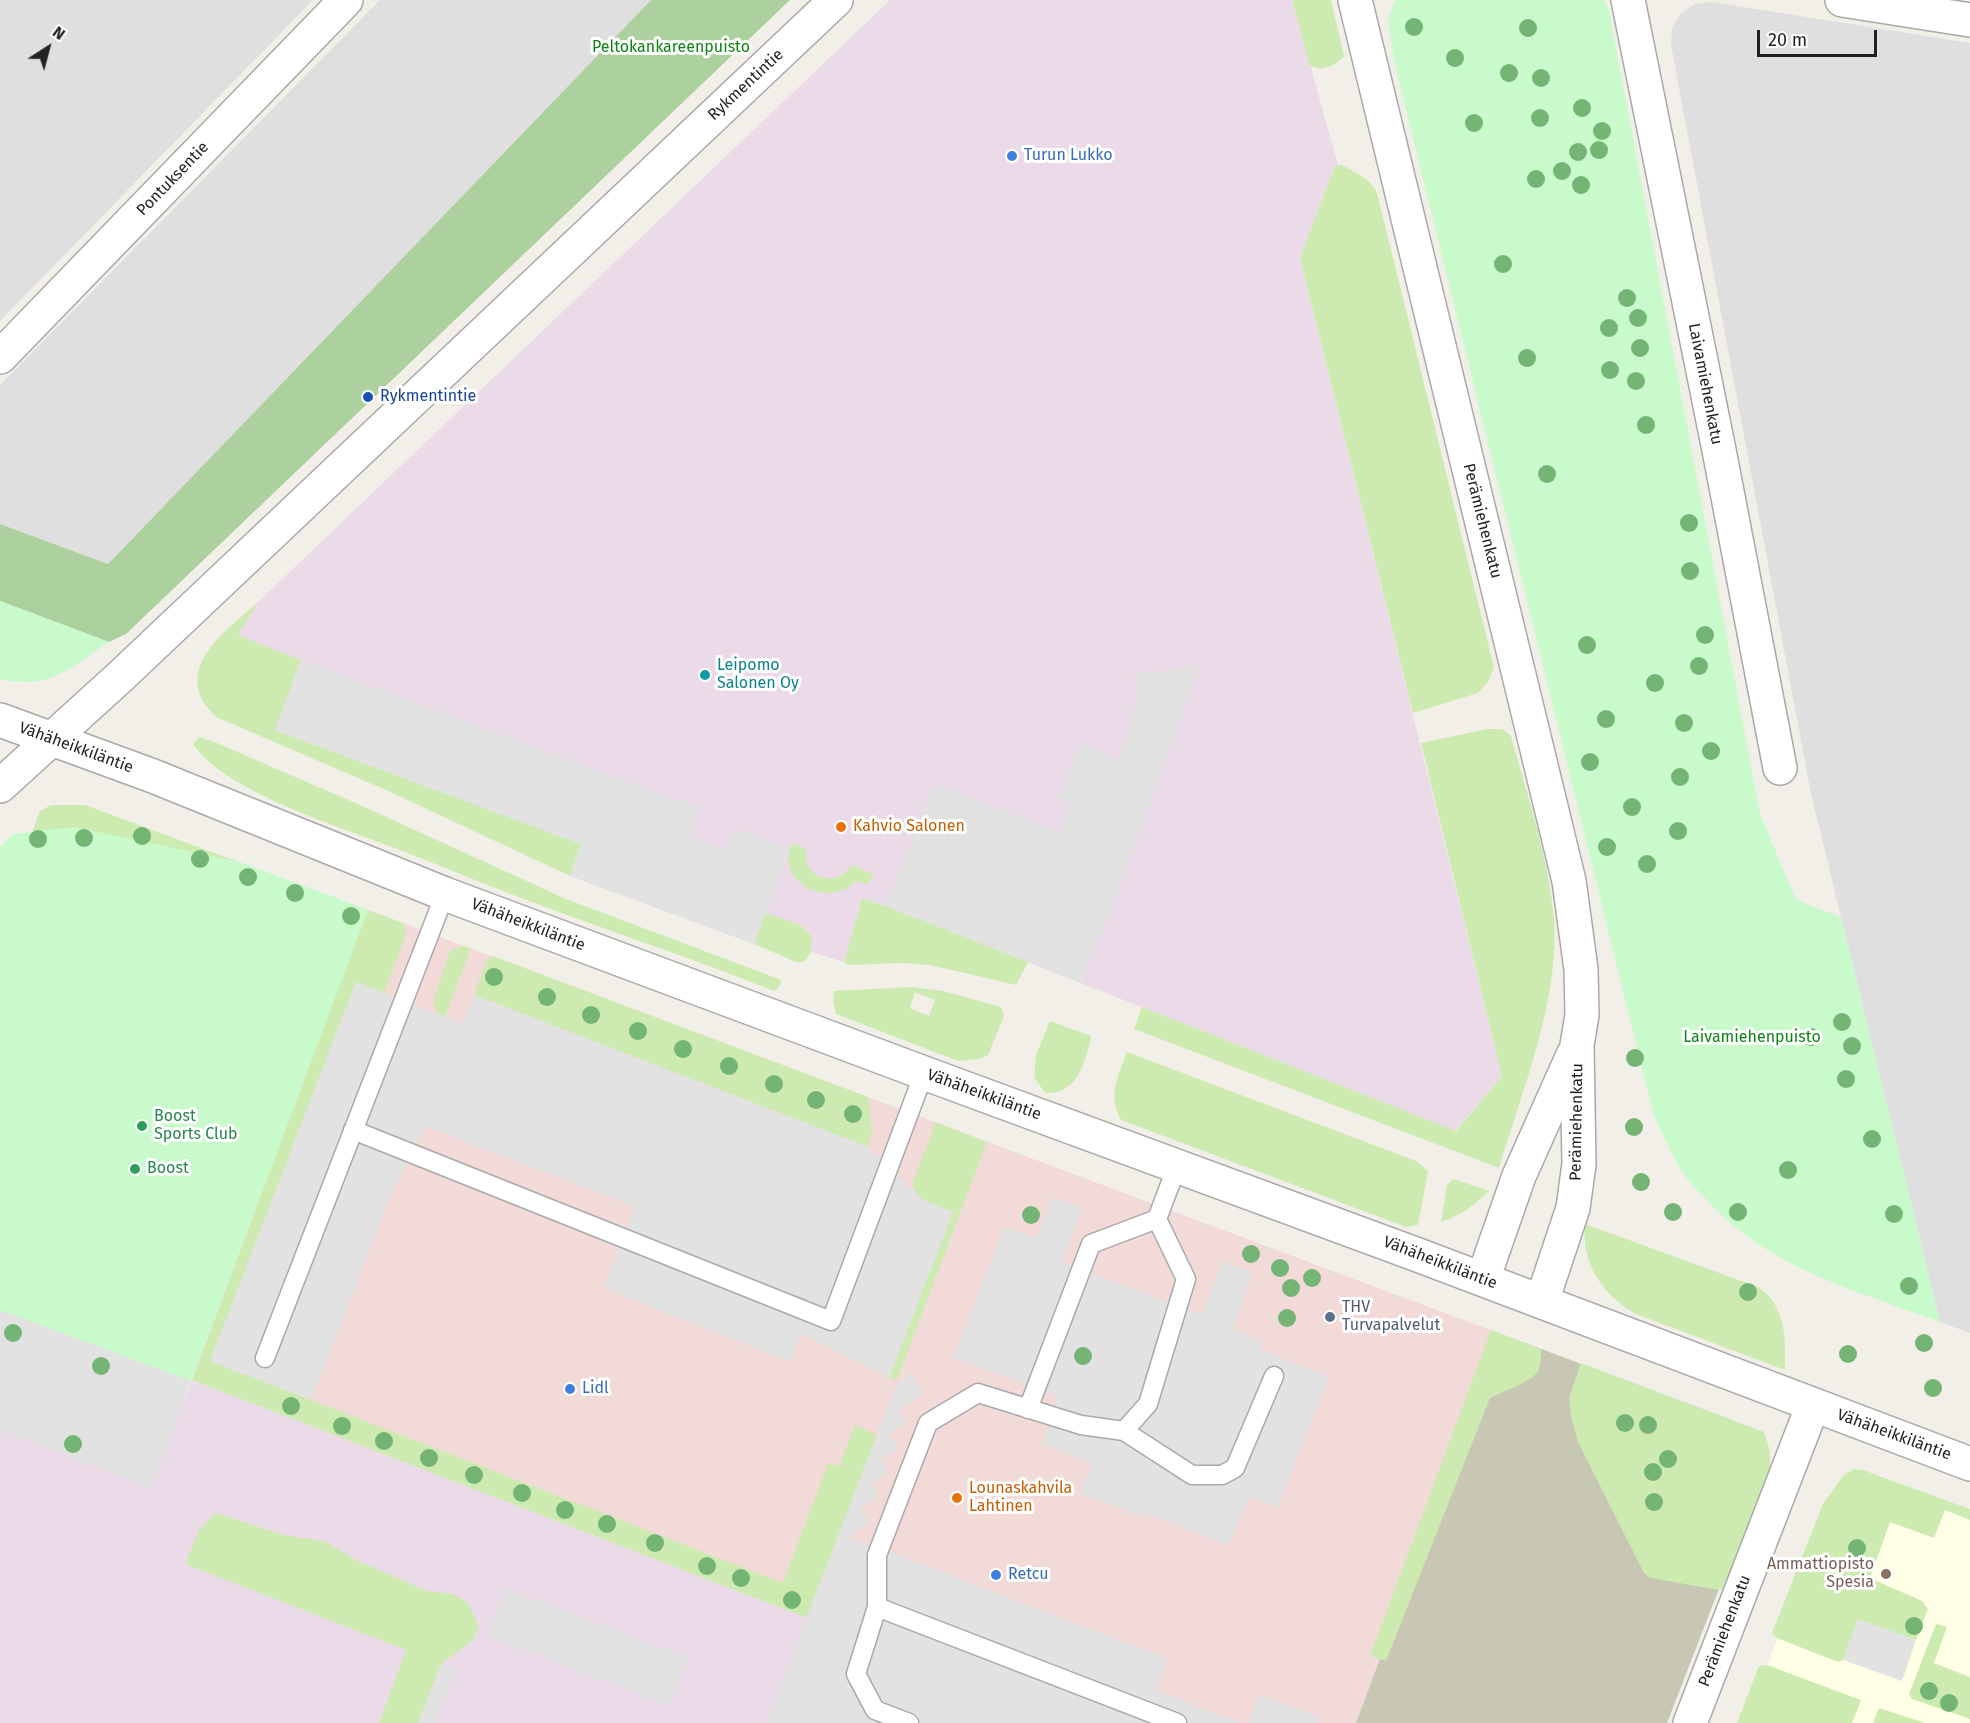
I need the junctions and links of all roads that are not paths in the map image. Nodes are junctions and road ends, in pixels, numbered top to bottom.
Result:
1 (346, 0) edge
2 (836, 0) edge
3 (1355, 0) edge
4 (1628, 0) edge
5 (1842, 0) edge
6 (1970, 20) edge
7 (0, 357) edge
8 (0, 720) edge
9 (50, 739) junction
10 (1780, 768) dead end
11 (0, 786) edge
12 (445, 894) junction
13 (1577, 1045) junction
14 (924, 1073) junction
15 (353, 1130) junction
16 (1177, 1166) junction
17 (1157, 1218) junction
18 (1483, 1279) junction
19 (1542, 1301) junction
20 (265, 1358) dead end
21 (1274, 1376) dead end
22 (1813, 1405) junction
23 (1028, 1409) junction
24 (1124, 1431) junction
25 (1970, 1464) edge
26 (877, 1607) junction
27 (909, 1723) edge
28 (1177, 1723) edge
29 (1690, 1723) edge

1 - 7 street, Pontuksentie
2 - 9 street, Rykmentintie
3 - 13 street, Perämiehenkatu
4 - 10 street, Laivamiehenkatu
5 - 6 street
8 - 9 street, Vähäheikkiläntie
9 - 11 street, Rykmentintie
9 - 12 street, Vähäheikkiläntie
12 - 14 street, Vähäheikkiläntie
12 - 15 lane
13 - 18 street, Perämiehenkatu
13 - 19 street, Perämiehenkatu
14 - 15 lane
14 - 16 street, Vähäheikkiläntie
15 - 20 lane
16 - 17 lane
16 - 18 street, Vähäheikkiläntie
17 - 23 lane
17 - 24 lane
18 - 19 street, Vähäheikkiläntie
19 - 22 street, Vähäheikkiläntie
21 - 24 lane
22 - 25 street, Vähäheikkiläntie
22 - 29 street, Perämiehenkatu
23 - 24 lane
23 - 26 lane
26 - 27 lane
26 - 28 lane

